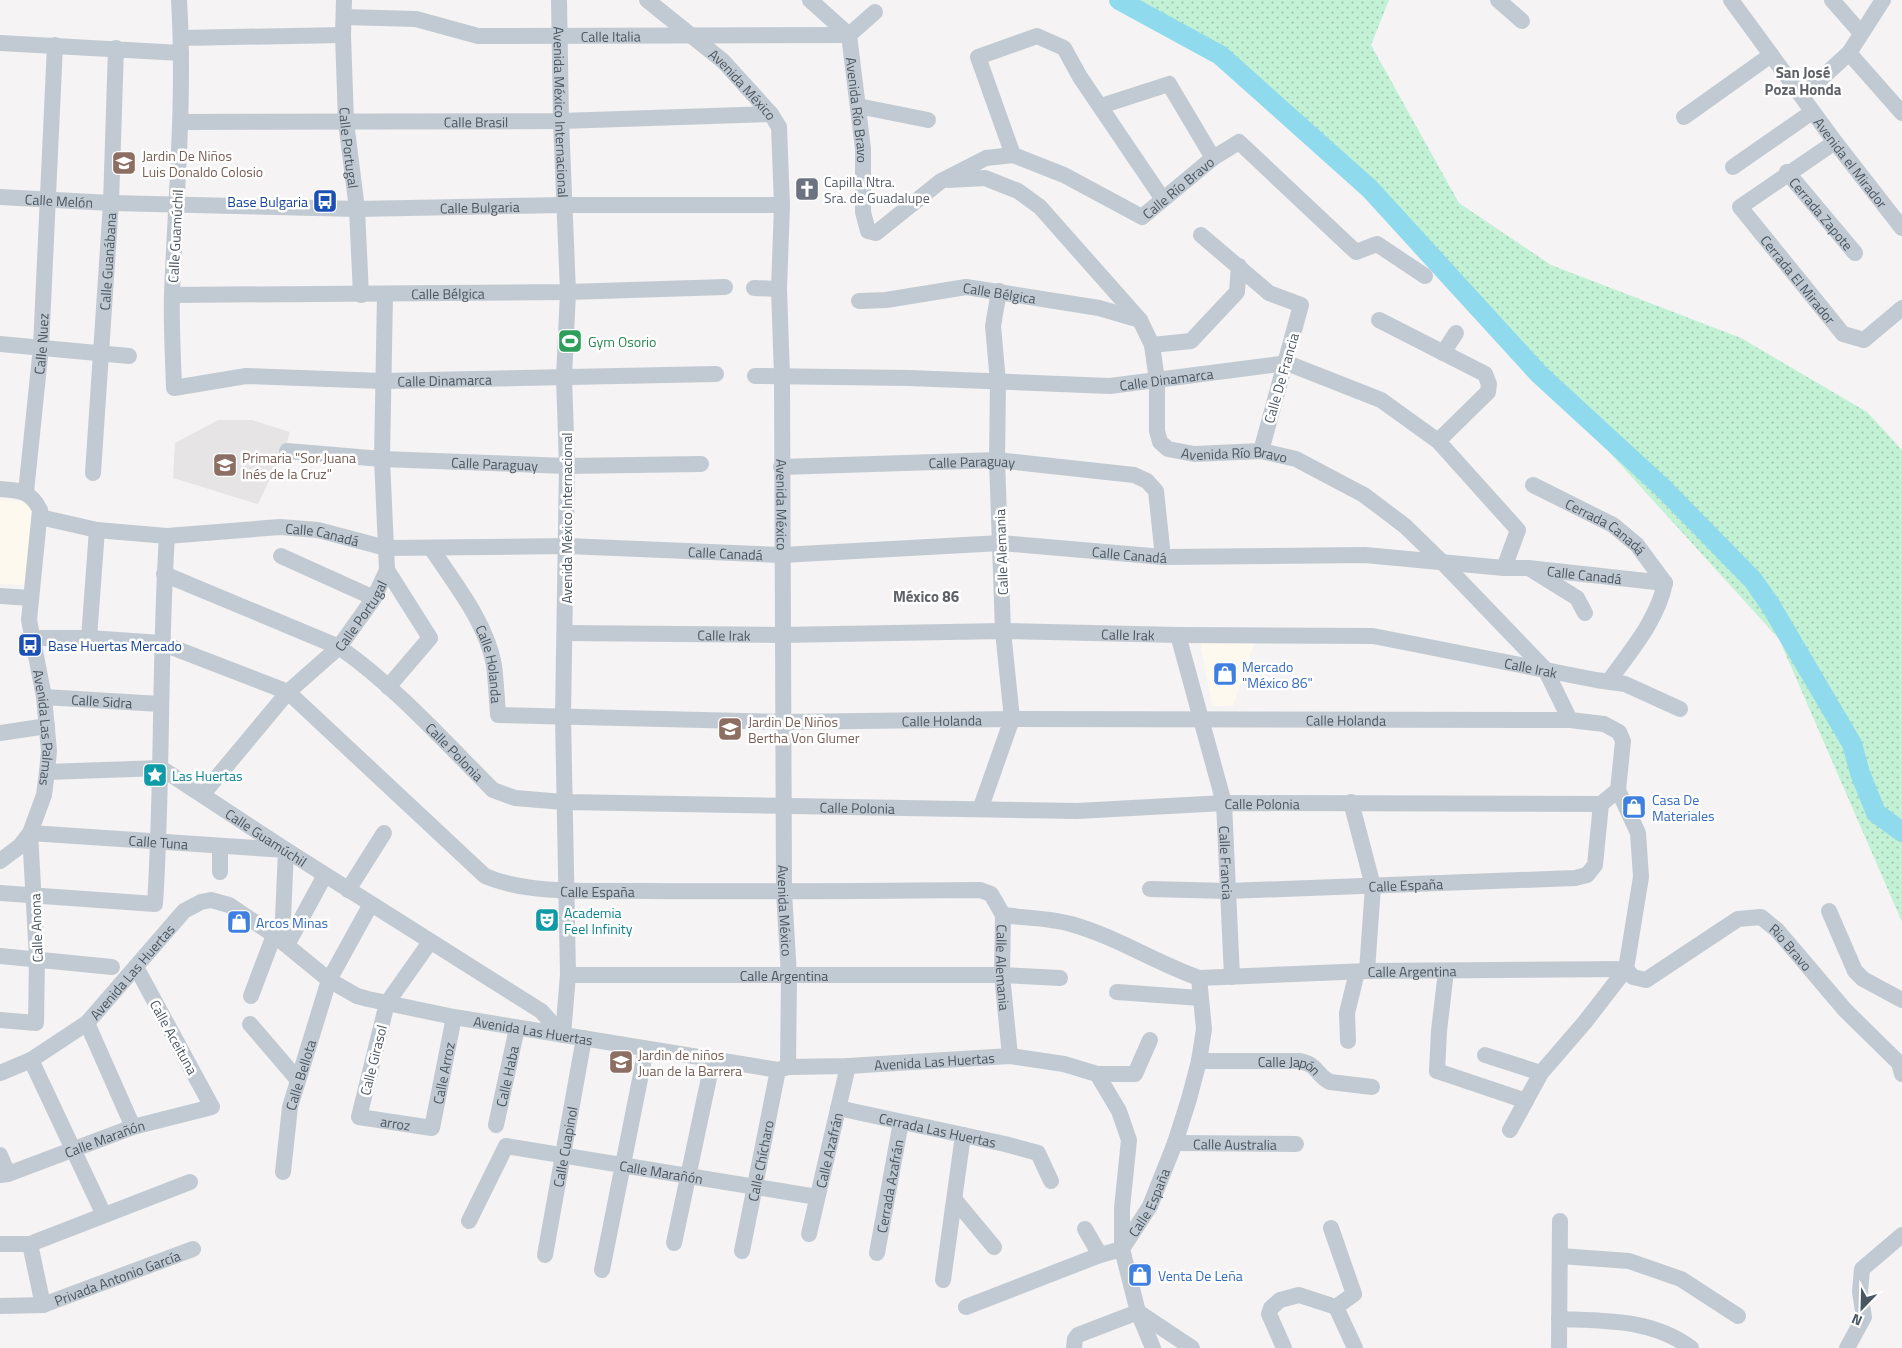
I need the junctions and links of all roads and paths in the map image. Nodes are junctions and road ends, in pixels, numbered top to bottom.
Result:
1 (179, 0) edge
2 (344, 0) edge
3 (559, 0) edge
4 (647, 0) edge
5 (810, 0) edge
6 (1498, 0) edge
7 (1731, 0) edge
8 (1832, 0) edge
9 (1883, 0) edge
10 (875, 12) dead end
11 (344, 17) junction
12 (1522, 20) dead end
13 (1861, 33) junction
14 (343, 35) junction
15 (850, 35) junction
16 (560, 36) junction
17 (695, 36) junction
18 (0, 43) edge
19 (56, 45) junction
20 (181, 46) junction
21 (116, 48) junction
22 (1849, 53) junction
23 (1771, 55) junction
24 (1802, 96) junction
25 (858, 106) junction
26 (1101, 106) junction
27 (1812, 112) junction
28 (1902, 113) edge
29 (771, 114) junction
30 (1684, 117) dead end
31 (928, 120) dead end
32 (561, 121) junction
33 (181, 122) junction
34 (346, 122) junction
35 (1835, 142) junction
36 (1013, 155) junction
37 (1213, 158) junction
38 (1732, 167) dead end
39 (1788, 172) junction
40 (941, 181) junction
41 (0, 197) edge
42 (1162, 198) junction
43 (48, 199) junction
44 (111, 203) junction
45 (177, 204) junction
46 (564, 205) junction
47 (782, 205) junction
48 (357, 209) junction
49 (1902, 228) edge
50 (1201, 235) dead end
51 (1855, 253) dead end
52 (1239, 266) junction
53 (1424, 276) dead end
54 (725, 287) dead end
55 (754, 288) dead end
56 (779, 289) junction
57 (999, 291) junction
58 (568, 292) junction
59 (172, 295) junction
60 (361, 295) junction
61 (385, 295) junction
62 (859, 301) dead end
63 (1902, 308) edge
64 (1140, 320) junction
65 (1379, 320) dead end
66 (1456, 333) dead end
67 (0, 344) edge
68 (1152, 345) junction
69 (41, 347) junction
70 (1443, 352) junction
71 (101, 353) junction
72 (129, 356) dead end
73 (1286, 363) junction
74 (716, 374) dead end
75 (755, 376) dead end
76 (782, 376) junction
77 (564, 377) junction
78 (1157, 380) junction
79 (382, 381) junction
80 (998, 382) junction
81 (174, 388) joint
82 (1438, 441) junction
83 (287, 451) dead end
84 (1261, 451) junction
85 (382, 459) junction
86 (997, 460) junction
87 (701, 464) dead end
88 (567, 466) junction
89 (781, 468) junction
90 (93, 473) dead end
91 (1533, 485) dead end
92 (0, 489) edge
93 (26, 492) junction
94 (40, 517) junction
95 (97, 530) junction
96 (167, 536) junction
97 (1001, 543) junction
98 (567, 546) junction
99 (386, 548) junction
100 (431, 548) junction
101 (782, 555) junction
102 (281, 556) dead end
103 (1163, 557) junction
104 (1443, 563) junction
105 (1504, 568) junction
106 (1528, 568) junction
107 (387, 570) junction
108 (164, 574) junction
109 (1665, 583) junction
110 (0, 596) edge
111 (31, 598) junction
112 (374, 598) junction
113 (1584, 613) dead end
114 (1004, 631) junction
115 (566, 634) junction
116 (1178, 635) junction
117 (782, 636) junction
118 (32, 638) junction
119 (89, 638) junction
120 (161, 644) junction
121 (339, 647) junction
122 (1545, 669) junction
123 (1609, 681) junction
124 (388, 687) junction
125 (288, 692) junction
126 (44, 697) junction
127 (160, 704) junction
128 (1680, 709) dead end
129 (563, 716) junction
130 (1012, 719) junction
131 (1202, 720) junction
132 (1570, 720) junction
133 (784, 722) junction
134 (47, 726) junction
135 (0, 733) edge
136 (161, 768) junction
137 (48, 772) junction
138 (1618, 790) junction
139 (203, 794) junction
140 (564, 802) junction
141 (1352, 802) junction
142 (1224, 803) junction
143 (1601, 804) junction
144 (784, 805) junction
145 (981, 807) junction
146 (30, 833) junction
147 (384, 833) dead end
148 (159, 840) junction
149 (220, 846) junction
150 (286, 850) junction
151 (0, 861) edge
152 (220, 872) dead end
153 (325, 875) junction
154 (1373, 886) junction
155 (1150, 889) dead end
156 (348, 890) junction
157 (566, 890) junction
158 (980, 890) joint
159 (1228, 891) junction
160 (784, 892) junction
161 (0, 893) edge
162 (35, 894) junction
163 (371, 904) junction
164 (1829, 911) dead end
165 (1002, 915) junction
166 (281, 940) junction
167 (430, 942) junction
168 (0, 956) edge
169 (37, 958) junction
170 (112, 967) dead end
171 (136, 967) junction
172 (1626, 969) junction
173 (1446, 971) junction
174 (1362, 972) junction
175 (568, 975) junction
176 (1002, 975) junction
177 (789, 976) junction
178 (1232, 977) junction
179 (1060, 978) dead end
180 (1199, 978) junction
181 (329, 980) junction
182 (1116, 992) dead end
183 (251, 996) dead end
184 (1200, 998) junction
185 (1902, 1000) edge
186 (387, 1003) junction
187 (454, 1017) junction
188 (0, 1020) edge
189 (87, 1023) junction
190 (250, 1024) dead end
191 (516, 1028) junction
192 (563, 1035) junction
193 (584, 1038) junction
194 (1150, 1040) dead end
195 (1348, 1041) dead end
196 (646, 1049) junction
197 (1485, 1055) dead end
198 (1010, 1056) junction
199 (713, 1059) junction
200 (32, 1060) junction
201 (1199, 1062) junction
202 (848, 1066) junction
203 (783, 1068) junction
204 (0, 1073) edge
205 (1541, 1073) junction
206 (1097, 1074) junction
207 (1902, 1074) edge
208 (298, 1080) junction
209 (1372, 1087) dead end
210 (1526, 1101) junction
211 (212, 1107) joint
212 (838, 1108) junction
213 (359, 1118) joint
214 (901, 1122) junction
215 (496, 1125) dead end
216 (133, 1127) junction
217 (432, 1128) joint
218 (1510, 1130) dead end
219 (963, 1135) junction
220 (1175, 1143) junction
221 (1296, 1144) dead end
222 (73, 1151) junction
223 (0, 1155) edge
224 (564, 1156) junction
225 (623, 1165) junction
226 (283, 1172) dead end
227 (4, 1175) edge
228 (690, 1175) junction
229 (1051, 1181) dead end
230 (190, 1182) dead end
231 (755, 1186) junction
232 (817, 1196) junction
233 (955, 1200) junction
234 (104, 1215) junction
235 (469, 1221) dead end
236 (1560, 1221) dead end
237 (1331, 1228) dead end
238 (1085, 1229) dead end
239 (809, 1234) dead end
240 (1902, 1235) edge
241 (674, 1243) dead end
242 (0, 1244) edge
243 (30, 1244) junction
244 (994, 1247) dead end
245 (193, 1249) dead end
246 (1122, 1249) junction
247 (742, 1251) dead end
248 (877, 1253) dead end
249 (545, 1255) dead end
250 (1100, 1256) junction
251 (1560, 1256) junction
252 (602, 1270) dead end
253 (943, 1280) dead end
254 (43, 1305) junction
255 (0, 1306) edge
256 (966, 1306) dead end
257 (1336, 1307) junction
258 (1138, 1312) junction
259 (1738, 1316) dead end
260 (1559, 1319) junction
261 (1074, 1348) edge
262 (1153, 1348) edge
263 (1192, 1348) edge
264 (1284, 1348) edge
265 (1355, 1348) edge
266 (1559, 1348) edge
267 (1691, 1348) edge
268 (1847, 1348) edge

1 - 20 street, Calle Guamúchil
2 - 11 street, Calle Portugal
3 - 16 street, Avenida México Internacional
4 - 17 street, Avenida México
5 - 15 street
6 - 12 street
7 - 23 street, Avenida el Mirador
8 - 13 street
9 - 13 street
10 - 15 street
11 - 14 street, Calle Portugal
11 - 16 street, Calle Italia
13 - 22 street
14 - 20 street
14 - 34 street, Calle Portugal
15 - 17 street, Calle Italia
15 - 25 street, Avenida Río Bravo
16 - 17 street, Calle Italia
16 - 32 street, Avenida México Internacional
17 - 29 street, Avenida México
18 - 19 street
19 - 21 street
19 - 43 street, Calle Nuez
20 - 21 street
20 - 33 street, Calle Guamúchil
21 - 44 street, Calle Guanábana
22 - 24 street
22 - 28 street
23 - 24 street, Avenida el Mirador
23 - 30 street
24 - 27 street, Avenida el Mirador
25 - 31 street
25 - 40 street, Avenida Río Bravo
26 - 36 street
26 - 37 street
26 - 42 street
27 - 35 street, Avenida el Mirador
27 - 38 street
29 - 32 street, Calle Brasil
29 - 47 street, Avenida México
32 - 34 street, Calle Brasil
32 - 46 street, Avenida México Internacional
33 - 34 street, Calle Brasil
33 - 45 street, Calle Guamúchil
34 - 48 street, Calle Portugal
35 - 39 street
35 - 49 street, Avenida el Mirador
36 - 40 street, Calle Río Bravo
36 - 42 street, Calle Río Bravo
37 - 42 street, Calle Río Bravo
37 - 53 street, Calle Río Bravo
39 - 51 street, Cerrada Zapote
39 - 63 street, Cerrada El Mirador
40 - 64 street, Avenida Río Bravo
41 - 43 street, Calle Melón
43 - 44 street, Calle Melón
43 - 69 street, Calle Nuez
44 - 45 street, Calle Melón
44 - 71 street, Calle Guanábana
45 - 48 street, Calle Bulgaria
45 - 59 street, Calle Guamúchil
46 - 47 street, Calle Bulgaria
46 - 48 street, Calle Bulgaria
46 - 58 street, Avenida México Internacional
47 - 56 street, Avenida México
48 - 60 street, Calle Portugal
50 - 52 street
52 - 68 street
52 - 73 street, Calle De Francia
54 - 58 street, Calle Bélgica
55 - 56 street
56 - 76 street, Avenida México
57 - 62 street, Calle Bélgica
57 - 64 street, Calle Bélgica
57 - 80 street, Calle Alemania
58 - 61 street, Calle Bélgica
58 - 77 street, Avenida México Internacional
59 - 60 street, Calle Bélgica
59 - 81 street, Calle Guamúchil
60 - 61 street, Calle Bélgica
61 - 79 street, Calle Portugal
64 - 68 street, Avenida Río Bravo
65 - 70 street
66 - 70 street
67 - 69 street
68 - 78 street, Avenida Río Bravo
69 - 71 street
69 - 93 street, Calle Nuez
70 - 82 street
71 - 72 street
71 - 90 street, Calle Guanábana
73 - 78 street, Calle Dinamarca
73 - 82 street, Calle Dinamarca
73 - 84 street, Calle De Francia
74 - 77 street, Calle Dinamarca
75 - 76 street, Calle Dinamarca
76 - 80 street, Calle Dinamarca
76 - 89 street, Avenida México
77 - 79 street, Calle Dinamarca
77 - 88 street, Avenida México Internacional
78 - 80 street, Calle Dinamarca
78 - 84 street, Avenida Río Bravo
79 - 81 street, Calle Dinamarca
79 - 85 street, Calle Portugal
80 - 86 street, Calle Alemania
82 - 105 street, Calle Dinamarca
83 - 85 street, Calle Paraguay
84 - 104 street, Avenida Río Bravo
85 - 88 street, Calle Paraguay
85 - 99 street, Calle Portugal
86 - 89 street, Calle Paraguay
86 - 97 street, Calle Alemania
86 - 103 street, Calle Paraguay
87 - 88 street, Calle Paraguay
88 - 98 street, Avenida México Internacional
89 - 101 street, Avenida México
91 - 109 street, Cerrada Canadá
92 - 93 street
93 - 94 street
94 - 95 street, Calle Canadá
94 - 111 street
95 - 96 street, Calle Canadá
95 - 119 street
96 - 99 street, Calle Canadá
96 - 108 street
97 - 101 street, Calle Canadá
97 - 103 street, Calle Canadá
97 - 114 street, Calle Alemania
98 - 100 street, Calle Canadá
98 - 101 street, Calle Canadá
98 - 115 street, Avenida México Internacional
99 - 100 street, Calle Canadá
99 - 107 street, Calle Portugal
100 - 129 street, Calle Holanda
101 - 117 street, Avenida México
102 - 112 street
103 - 104 street, Calle Canadá
104 - 105 street, Calle Canadá
104 - 122 street, Avenida Río Bravo
105 - 106 street, Calle Canadá
106 - 109 street, Calle Canadá
106 - 113 street
107 - 112 street, Calle Portugal
107 - 124 street
108 - 120 street
108 - 121 street, Calle Polonia
109 - 123 street
110 - 111 street
111 - 118 street
112 - 121 street, Calle Portugal
114 - 116 street, Calle Irak
114 - 117 street, Calle Irak
114 - 130 street, Calle Alemania
115 - 117 street, Calle Irak
115 - 129 street, Avenida México Internacional
116 - 122 street, Calle Irak
116 - 131 street, Calle Francia
117 - 133 street, Avenida México
118 - 119 street
118 - 126 street, Avenida Las Palmas
119 - 120 street
120 - 125 street
120 - 127 street
121 - 124 street, Calle Polonia
121 - 125 street, Calle Portugal
122 - 123 street, Calle Irak
122 - 132 street, Avenida Río Bravo
123 - 128 street, Calle Irak
124 - 140 street, Calle Polonia
125 - 139 street, Calle Portugal
125 - 157 street, Calle España
126 - 127 street, Calle Sidra
126 - 134 street, Avenida Las Palmas
127 - 136 street
129 - 133 street, Calle Holanda
129 - 140 street, Avenida México Internacional
130 - 131 street, Calle Holanda
130 - 133 street, Calle Holanda
130 - 145 street, Calle Alemania
131 - 132 street, Calle Holanda
131 - 142 street, Calle Francia
132 - 138 street
133 - 144 street, Avenida México
134 - 135 street
134 - 137 street, Avenida Las Palmas
136 - 137 street
136 - 139 street, Calle Guamúchil
136 - 148 street
137 - 146 street, Avenida Las Palmas
138 - 143 street
138 - 172 street
139 - 150 street, Calle Guamúchil
140 - 144 street, Calle Polonia
140 - 157 street, Avenida México Internacional
141 - 142 street, Calle Polonia
141 - 143 street, Calle Polonia
141 - 154 street
142 - 145 street, Calle Polonia
142 - 159 street, Calle Francia
143 - 154 street, Calle España
144 - 145 street, Calle Polonia
144 - 160 street, Avenida México
146 - 148 street, Calle Tuna
146 - 151 street, Avenida Las Palmas
146 - 162 street, Calle Anona
147 - 156 street
148 - 149 street, Calle Tuna
148 - 162 street
149 - 150 street, Calle Tuna
149 - 152 street
150 - 153 street, Calle Guamúchil
150 - 166 street
153 - 156 street, Calle Guamúchil
153 - 166 street
154 - 159 street, Calle España
154 - 174 street
155 - 159 street, Calle España
156 - 163 street, Calle Guamúchil
157 - 160 street, Calle España
157 - 175 street, Avenida México Internacional
158 - 160 street, Calle España
158 - 165 street, Calle Alemania
159 - 178 street, Calle Francia
160 - 177 street, Avenida México
161 - 162 street
162 - 169 street, Calle Anona
163 - 167 street, Calle Guamúchil
163 - 181 street, Calle Bellota
164 - 185 street
165 - 176 street, Calle Alemania
165 - 180 street
166 - 171 street, Avenida Las Huertas
166 - 181 street, Avenida Las Huertas
166 - 183 street
167 - 186 street
167 - 192 street, Calle Guamúchil
168 - 169 street
169 - 170 street
169 - 188 street, Calle Anona
171 - 189 street, Avenida Las Huertas
171 - 211 street, Calle Aceituna
172 - 173 street, Calle Argentina
172 - 205 street
172 - 207 street, Rio Bravo
173 - 174 street, Calle Argentina
173 - 210 street
174 - 178 street, Calle Argentina
174 - 195 street
175 - 177 street, Calle Argentina
175 - 192 street, Avenida México Internacional
176 - 177 street, Calle Argentina
176 - 179 street, Calle Argentina
176 - 198 street, Calle Alemania
177 - 203 street, Avenida México
178 - 180 street, Calle Argentina
180 - 184 street, Calle España
181 - 186 street, Avenida Las Huertas
181 - 208 street, Calle Bellota
182 - 184 street
184 - 201 street, Calle España
186 - 187 street, Avenida Las Huertas
186 - 213 street, Calle Girasol
187 - 191 street, Avenida Las Huertas
187 - 217 street, Calle Arroz
189 - 200 street, Avenida Las Huertas
189 - 216 street
190 - 208 street
191 - 192 street, Avenida Las Huertas
191 - 215 street, Calle Haba
192 - 193 street, Avenida Las Huertas
193 - 196 street, Avenida Las Huertas
193 - 224 street, Calle Cuapinol
194 - 206 street, Avenida Las Huertas
196 - 199 street, Avenida Las Huertas
196 - 225 street
197 - 205 street
198 - 202 street, Avenida Las Huertas
198 - 206 street, Avenida Las Huertas
199 - 203 street, Avenida Las Huertas
199 - 228 street
200 - 204 street, Avenida Las Huertas
200 - 222 street
201 - 209 street, Calle Japón
201 - 220 street, Calle España
202 - 203 street, Avenida Las Huertas
202 - 212 street, Calle Azafrán
203 - 231 street, Calle Chícharo
205 - 210 street
206 - 246 street
208 - 226 street, Calle Bellota
210 - 218 street
211 - 216 street, Calle Marañón
212 - 214 street, Cerrada Las Huertas
212 - 232 street, Calle Azafrán
213 - 217 street, arroz
214 - 219 street, Cerrada Las Huertas
214 - 248 street, Cerrada Azafrán
216 - 222 street, Calle Marañón
219 - 229 street, Cerrada Las Huertas
219 - 233 street
220 - 221 street, Calle Australia
220 - 246 street, Calle España
222 - 227 street, Calle Marañón
222 - 234 street
223 - 227 street
224 - 225 street, Calle Marañón
224 - 235 street, Calle Marañón
224 - 249 street, Calle Cuapinol
225 - 228 street, Calle Marañón
225 - 252 street
228 - 231 street, Calle Marañón
228 - 241 street
230 - 234 street
231 - 232 street, Calle Marañón
231 - 247 street, Calle Chícharo
232 - 239 street, Calle Azafrán
233 - 244 street
233 - 253 street
234 - 243 street
236 - 251 street
237 - 257 street
238 - 250 street
240 - 268 street
242 - 243 street
243 - 254 street
245 - 254 street, Privada Antonio García
246 - 250 street
246 - 258 street
250 - 256 street
251 - 259 street
251 - 260 street
254 - 255 street, Privada Antonio García
257 - 264 street
257 - 265 street
258 - 261 street
258 - 262 street
258 - 263 street
260 - 266 street
260 - 267 street

